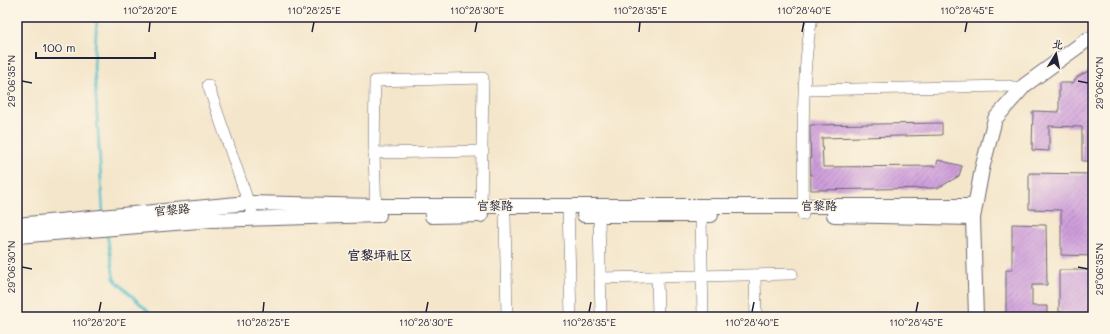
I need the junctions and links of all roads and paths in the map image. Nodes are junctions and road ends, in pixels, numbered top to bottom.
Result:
1 (812, 17) edge
2 (1093, 39) edge
3 (208, 85) dead end
4 (805, 90) junction
5 (1020, 90) junction
6 (483, 151) junction
7 (374, 153) junction
8 (248, 203) junction
9 (568, 210) junction
10 (803, 210) junction
11 (376, 211) junction
12 (481, 211) junction
13 (974, 212) junction
14 (504, 215) junction
15 (599, 216) junction
16 (701, 216) junction
17 (254, 219) junction
18 (130, 221) junction
19 (17, 225) edge
20 (58, 227) junction
21 (17, 236) edge
22 (792, 274) dead end
23 (755, 275) junction
24 (702, 276) junction
25 (657, 277) junction
26 (600, 278) junction
27 (507, 317) edge
28 (571, 317) edge
29 (601, 317) edge
30 (658, 317) edge
31 (703, 317) edge
32 (756, 317) edge
33 (976, 317) edge

1 - 4 street
2 - 5 main road
3 - 8 street
4 - 5 street
4 - 10 street
5 - 13 main road
6 - 7 street
6 - 7 street
6 - 12 street
7 - 11 street
8 - 11 main road, 官黎路
8 - 17 street
8 - 18 main road, 官黎路
9 - 10 main road, 官黎路
9 - 12 main road, 官黎路
9 - 14 main road, 官黎路
9 - 15 main road, 官黎路
9 - 28 street
10 - 13 main road, 官黎路
10 - 16 main road, 官黎路
11 - 12 main road, 官黎路
11 - 17 main road, 官黎路
12 - 14 main road, 官黎路
13 - 33 main road
14 - 27 street
15 - 16 main road, 官黎路
15 - 26 street
16 - 24 street
17 - 18 main road, 官黎路
18 - 20 main road, 官黎路
19 - 20 main road, 官黎路
20 - 21 main road, 官黎路
22 - 23 street
23 - 24 street
23 - 32 street
24 - 25 street
24 - 31 street
25 - 26 street
25 - 30 street
26 - 29 street

